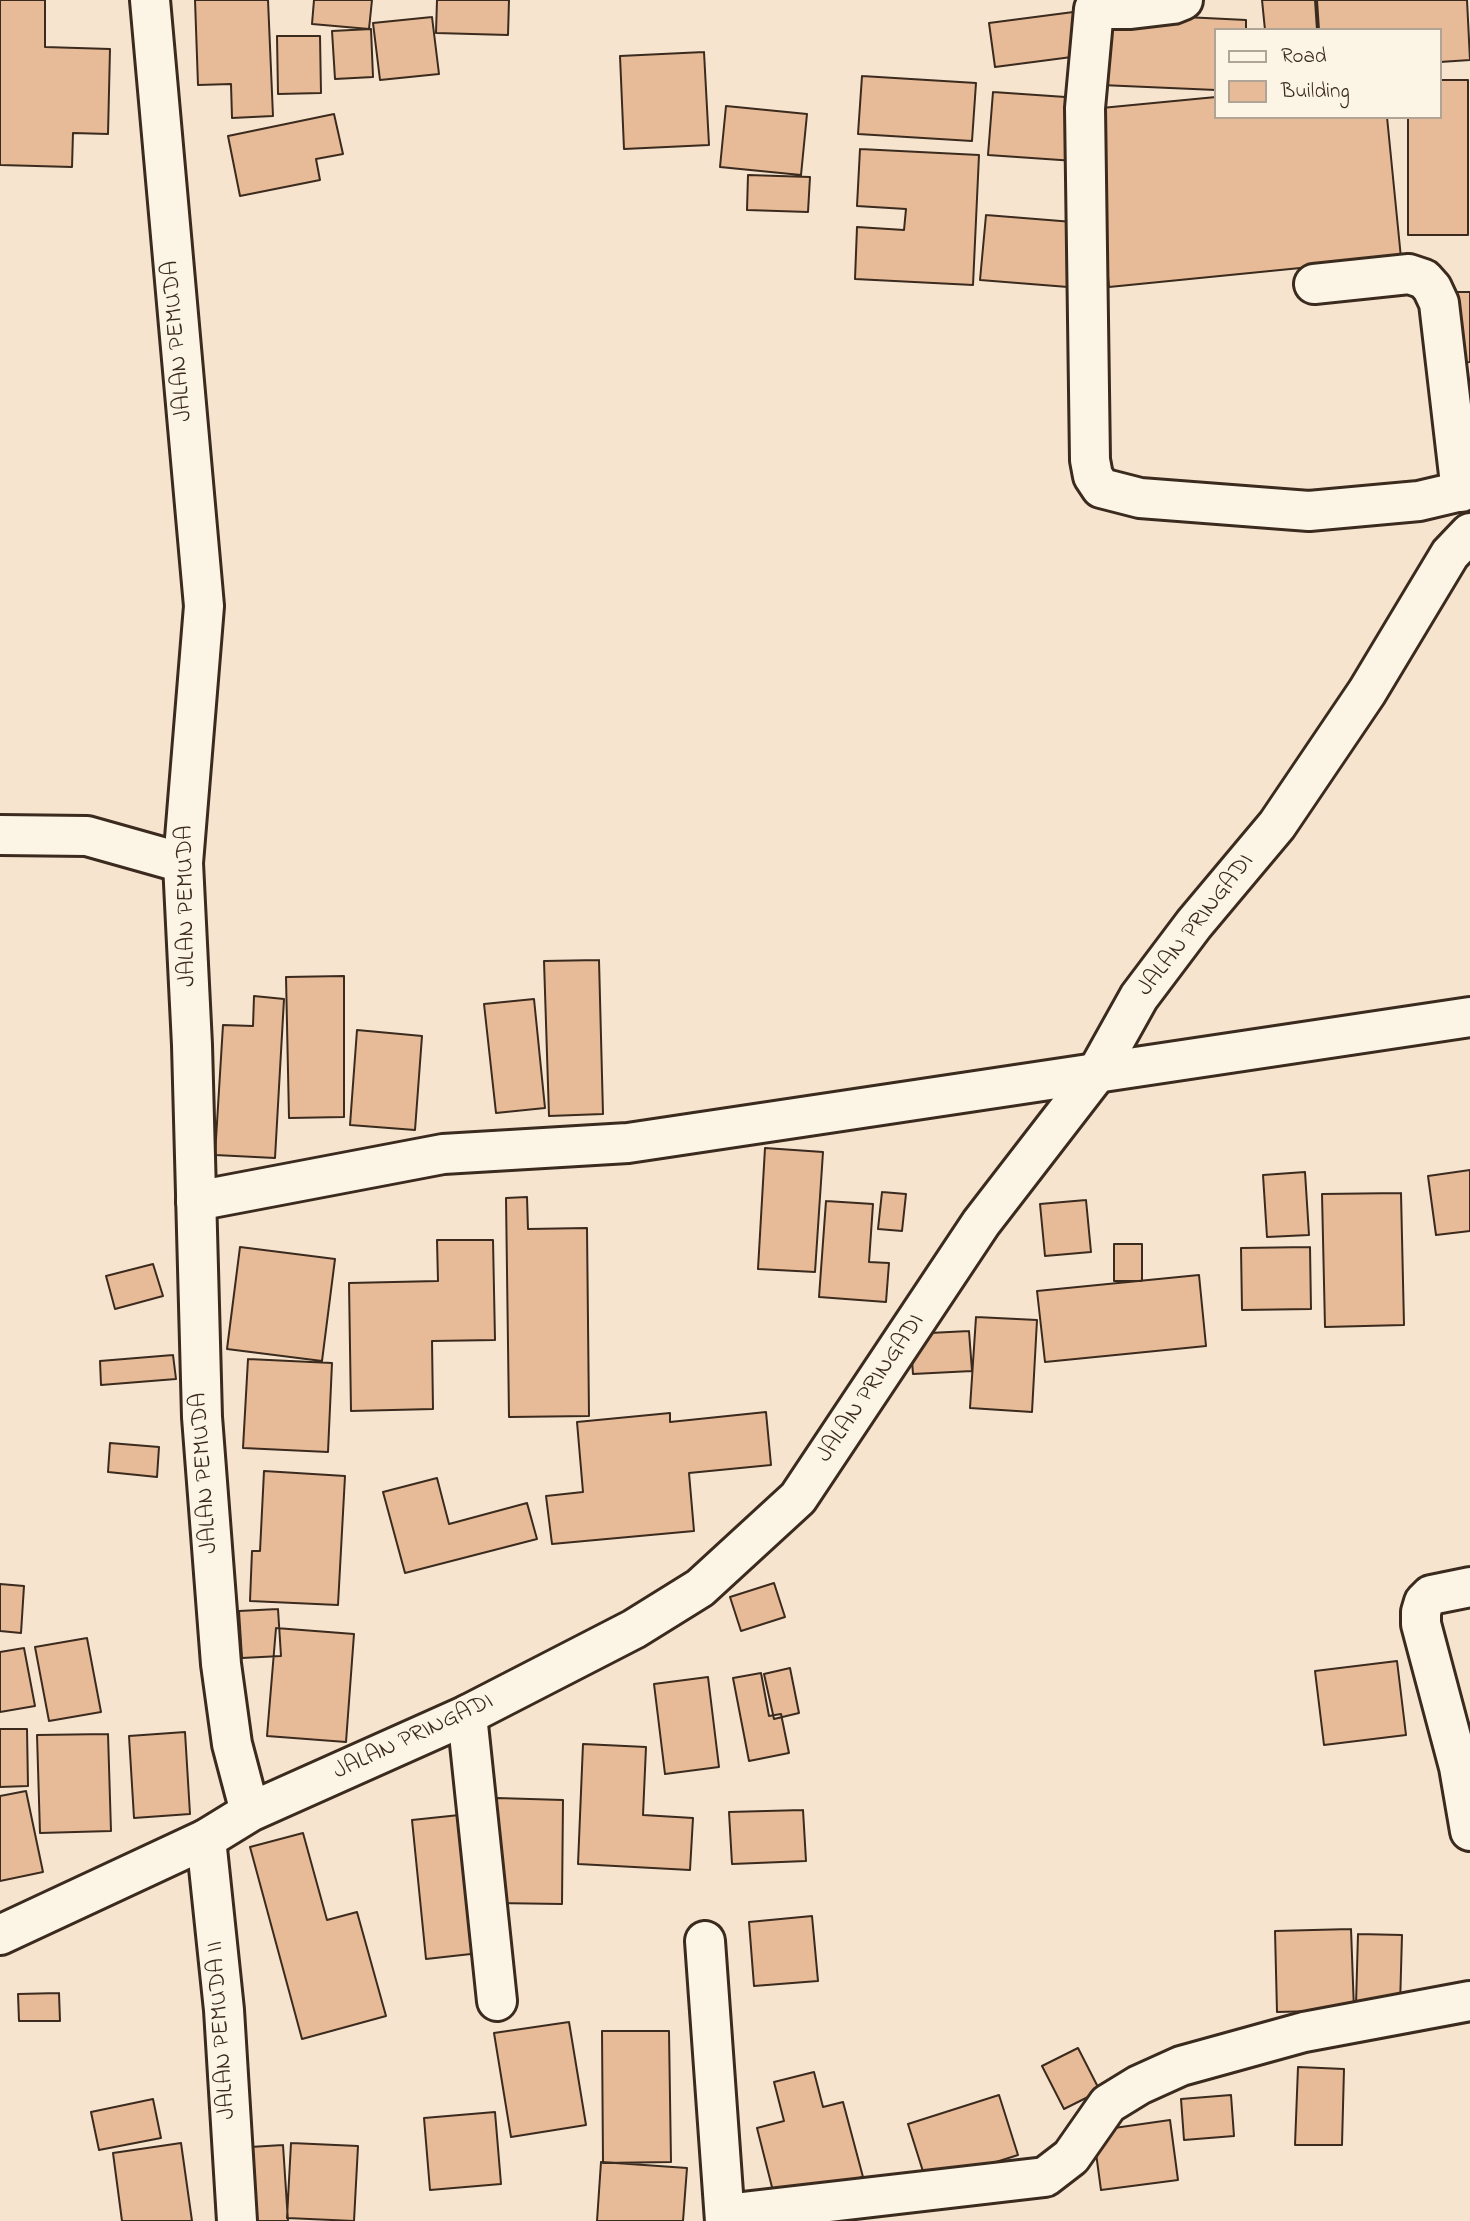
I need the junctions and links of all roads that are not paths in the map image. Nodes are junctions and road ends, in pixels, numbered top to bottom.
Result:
1 (150, 0) edge
2 (1183, 0) edge
3 (1314, 285) dead end
4 (1466, 491) edge
5 (1470, 533) edge
6 (0, 835) edge
7 (183, 863) junction
8 (1470, 1017) edge
9 (1096, 1074) junction
10 (196, 1201) junction
11 (1470, 1587) edge
12 (467, 1715) junction
13 (250, 1812) junction
14 (1470, 1831) edge
15 (206, 1839) junction
16 (0, 1935) edge
17 (705, 1941) dead end
18 (497, 2001) dead end
19 (1470, 2001) edge
20 (725, 2218) edge
21 (237, 2221) edge

1 - 7 street, JALAN PEMUDA
2 - 4 street
3 - 4 street
5 - 9 street, JALAN PRINGADI
6 - 7 street
7 - 10 street, JALAN PEMUDA
8 - 9 street
9 - 10 street
9 - 12 street, JALAN PRINGADI
10 - 13 street, JALAN PEMUDA
11 - 14 street
12 - 13 street, JALAN PRINGADI
12 - 18 street
13 - 15 street, JALAN PRINGADI
15 - 16 street, JALAN PRINGADI
15 - 21 street, JALAN PEMUDA II
17 - 20 street
19 - 20 street

